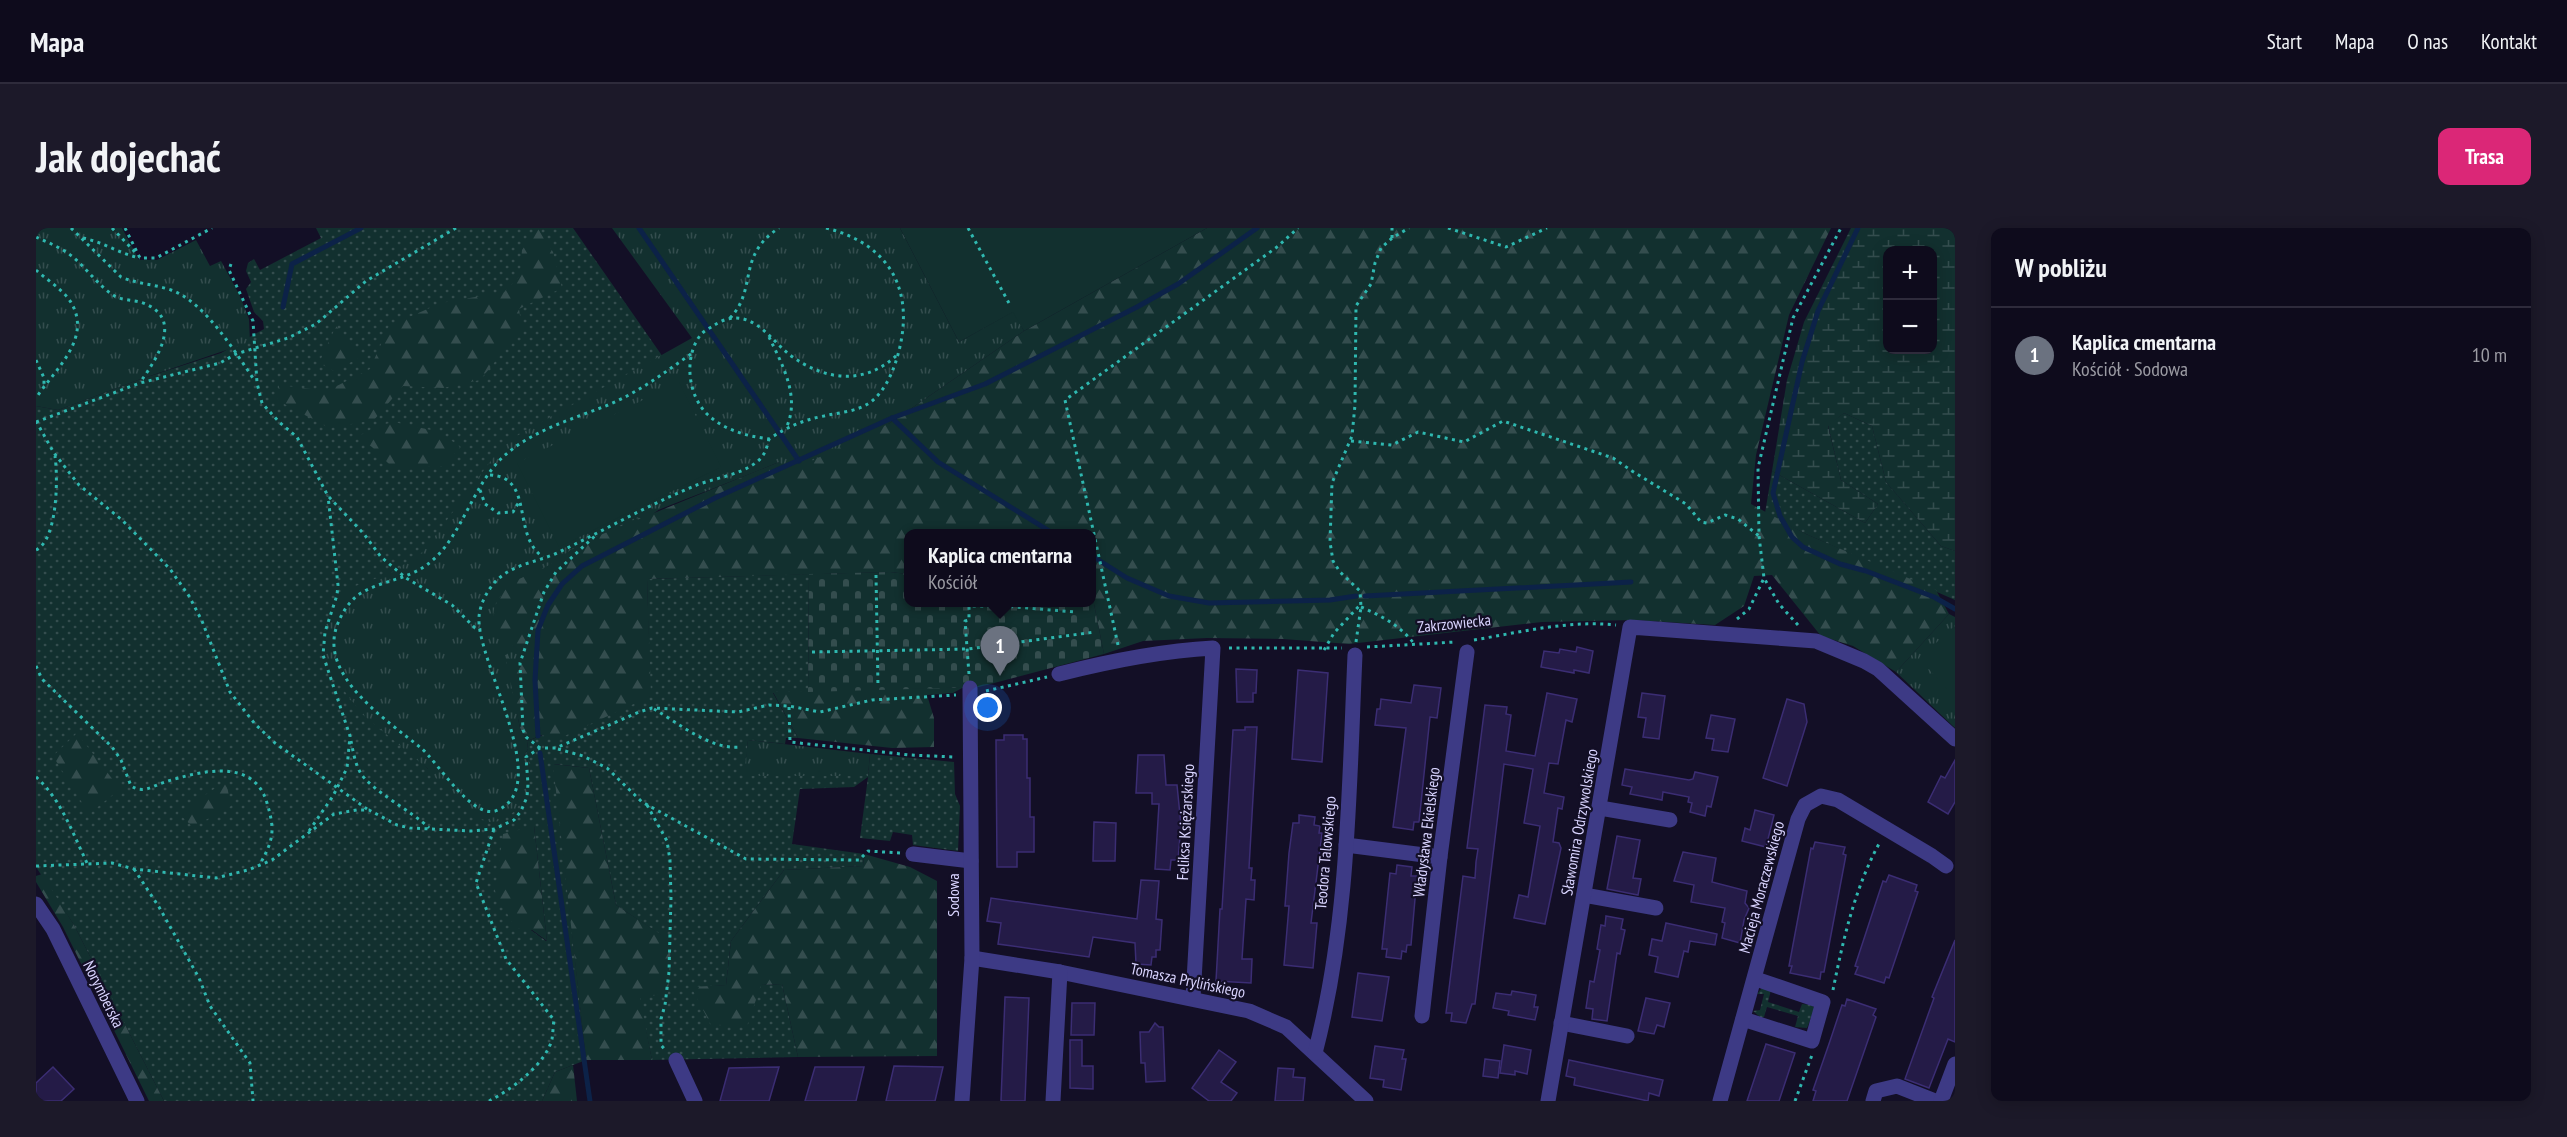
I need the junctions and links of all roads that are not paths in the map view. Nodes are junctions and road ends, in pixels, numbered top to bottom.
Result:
1 (1464, 645) road end
2 (1355, 649) road end
3 (1059, 674) road end
4 (971, 691) road end
5 (1955, 739) edge
6 (1600, 808) junction
7 (1670, 820) dead end
8 (1346, 845) junction
9 (913, 854) road end
10 (1440, 856) junction
11 (971, 861) junction
12 (1946, 866) dead end
13 (1584, 895) junction
14 (36, 904) edge
15 (1656, 908) dead end
16 (972, 958) junction
17 (1060, 972) junction
18 (1756, 979) junction
19 (1194, 998) junction
20 (1422, 1016) dead end
21 (1743, 1019) junction
22 (1561, 1023) junction
23 (1627, 1036) dead end
24 (1315, 1053) junction
25 (676, 1060) road end
26 (1955, 1064) edge
27 (137, 1101) edge
28 (695, 1101) edge
29 (962, 1101) edge
30 (1053, 1101) edge
31 (1366, 1101) edge
32 (1548, 1101) edge
33 (1720, 1101) edge
34 (1873, 1101) edge
35 (1935, 1101) edge
36 (1941, 1101) edge

1 - 10 street, Władysława Ekielskiego
2 - 8 street, Teodora Talowskiego
3 - 19 street, Feliksa Księżarskiego
4 - 11 street, Sodowa
5 - 6 street, Sławomira Odrzywolskiego
6 - 7 street
6 - 13 street, Sławomira Odrzywolskiego
8 - 10 street
8 - 24 street, Teodora Talowskiego
9 - 11 street
10 - 20 street, Władysława Ekielskiego
11 - 16 street, Sodowa
12 - 18 street, Macieja Moraczewskiego
13 - 15 street
13 - 22 street, Sławomira Odrzywolskiego
14 - 27 street, Norymberska
16 - 17 street, Tomasza Prylińskiego
16 - 29 street, Sodowa
17 - 19 street, Tomasza Prylińskiego
17 - 30 street
18 - 21 street, Macieja Moraczewskiego
18 - 21 street
19 - 24 street, Tomasza Prylińskiego
21 - 33 street, Macieja Moraczewskiego
22 - 23 street
22 - 32 street, Sławomira Odrzywolskiego
24 - 31 street, Tomasza Prylińskiego
25 - 28 street
26 - 36 street
34 - 35 street

